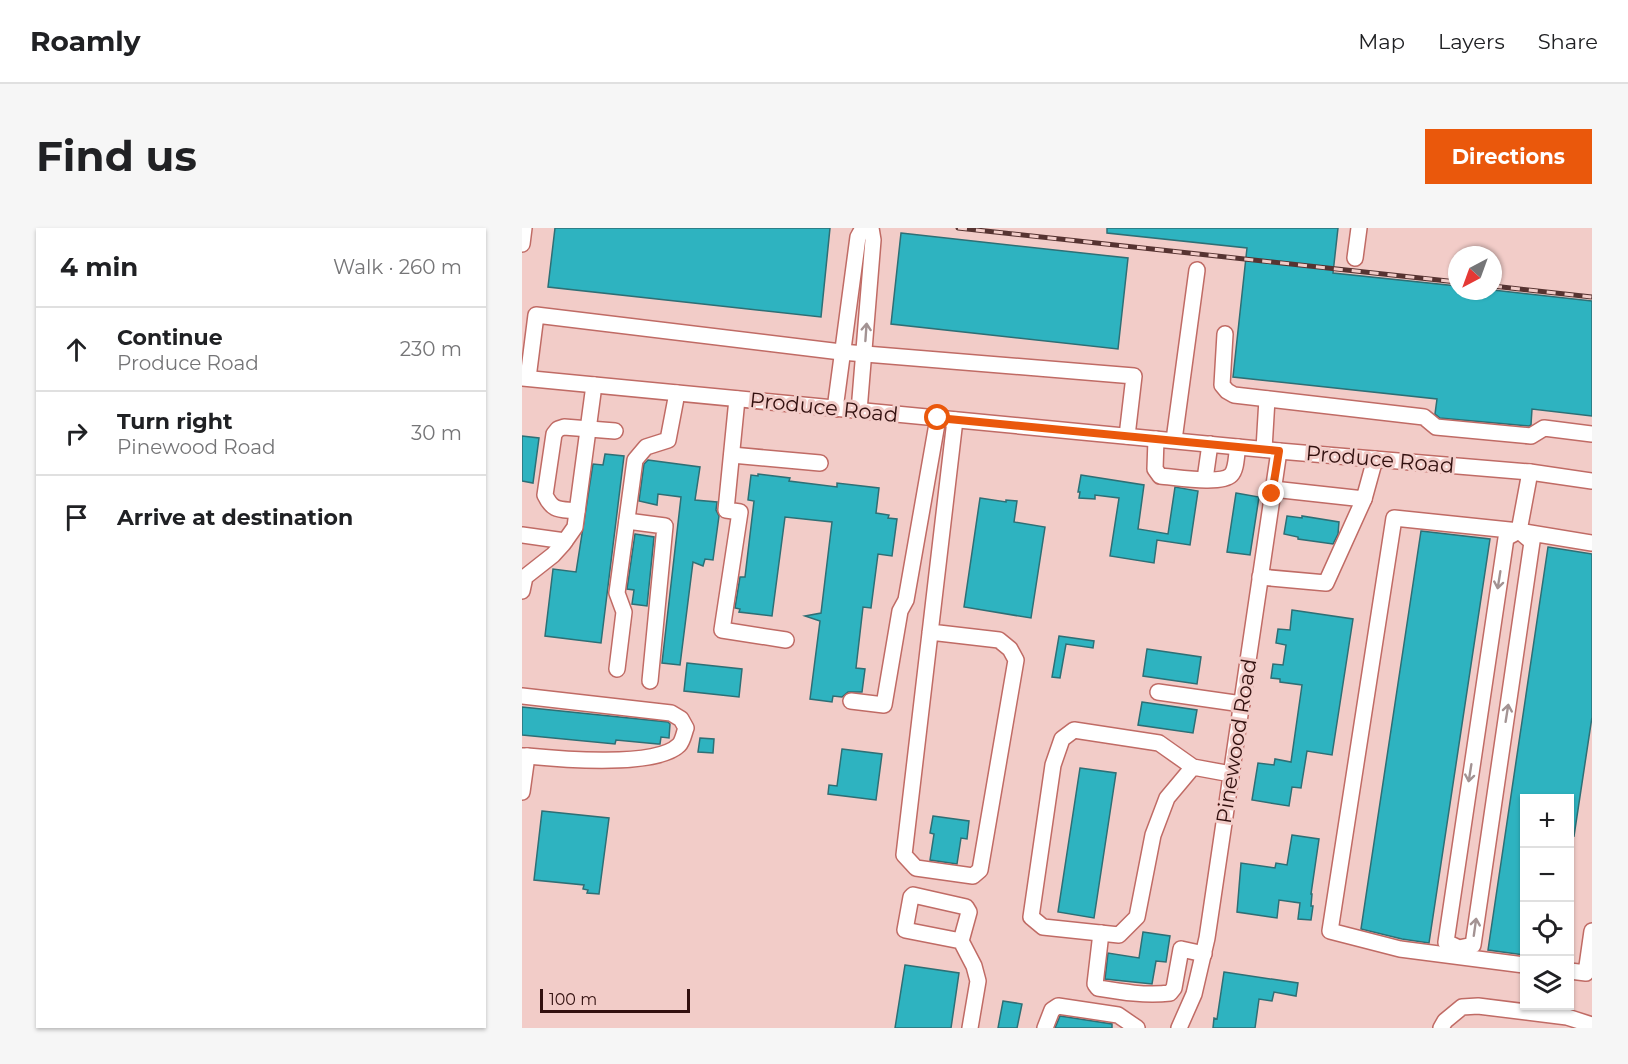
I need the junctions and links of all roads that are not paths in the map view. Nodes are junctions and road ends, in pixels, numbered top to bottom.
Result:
1 (524, 228) edge
2 (863, 228) edge
3 (871, 228) edge
4 (1359, 228) edge
5 (522, 244) edge
6 (1355, 258) dead end
7 (1197, 270) dead end
8 (852, 279) junction
9 (870, 281) junction
10 (1225, 334) dead end
11 (842, 352) junction
12 (864, 354) junction
13 (525, 378) edge
14 (594, 385) junction
15 (677, 393) junction
16 (737, 399) junction
17 (1267, 399) junction
18 (835, 409) junction
19 (859, 411) junction
20 (938, 418) junction
21 (955, 420) junction
22 (588, 428) junction
23 (615, 431) dead end
24 (1592, 434) edge
25 (1127, 436) junction
26 (1156, 439) junction
27 (1174, 440) junction
28 (1210, 444) junction
29 (1238, 447) junction
30 (1271, 450) junction
31 (732, 455) junction
32 (1375, 459) junction
33 (820, 463) dead end
34 (1530, 472) junction
35 (1205, 479) junction
36 (1592, 481) edge
37 (1273, 489) junction
38 (1364, 499) junction
39 (577, 511) junction
40 (627, 521) junction
41 (1519, 531) junction
42 (522, 536) edge
43 (565, 541) junction
44 (1592, 543) edge
45 (1260, 577) junction
46 (522, 591) edge
47 (930, 632) junction
48 (786, 640) dead end
49 (617, 669) dead end
50 (1484, 680) junction
51 (650, 681) dead end
52 (1511, 682) junction
53 (1158, 692) dead end
54 (522, 696) edge
55 (850, 701) dead end
56 (1242, 704) junction
57 (524, 756) edge
58 (1192, 766) junction
59 (1231, 774) junction
60 (522, 792) edge
61 (1465, 808) junction
62 (1491, 811) junction
63 (1592, 931) edge
64 (1101, 933) junction
65 (961, 941) dead end
66 (1458, 952) junction
67 (1204, 954) junction
68 (1520, 964) edge
69 (1574, 971) edge
70 (1592, 1025) edge
71 (970, 1028) edge
72 (1045, 1028) edge
73 (1137, 1028) edge
74 (1179, 1028) edge
75 (1441, 1028) edge

1 - 5 street
2 - 8 street
3 - 9 street
4 - 6 street
7 - 27 street
8 - 9 street
8 - 11 street
12 -> 9 street
10 - 17 street
11 - 12 street
11 - 13 street
11 - 18 street
12 - 19 street
12 - 25 street
13 - 14 street, Produce Road
14 - 15 street, Produce Road
14 - 22 street
15 - 16 street, Produce Road
15 - 40 street
16 - 18 street, Produce Road
16 - 31 street
17 - 24 street
17 - 30 street, Pinewood Road
18 - 19 street, Produce Road
19 - 20 street, Produce Road
20 - 21 street, Produce Road
20 - 55 street
21 - 25 street, Produce Road
21 - 47 street
22 - 23 street
22 - 39 street
22 - 39 street
25 - 26 street, Produce Road
26 - 27 street, Produce Road
26 - 35 street
27 - 28 street, Produce Road
28 - 29 street, Produce Road
28 - 35 street
29 - 30 street, Produce Road
29 - 35 street
30 - 32 street, Produce Road
30 - 37 street, Pinewood Road
31 - 33 street
31 - 48 street
32 - 34 street, Produce Road
32 - 38 street
34 - 36 street, Produce Road
34 - 41 street
37 - 38 street
37 - 45 street, Pinewood Road
38 - 45 street
39 - 43 street
40 - 49 street
40 - 51 street
41 - 44 street
41 -> 50 street
41 - 52 street
41 - 66 street
42 - 43 street
43 - 46 street
45 - 56 street, Pinewood Road
47 - 47 street
50 - 52 street
50 -> 61 street
62 -> 52 street
53 - 56 street
54 - 57 street
56 - 59 street, Pinewood Road
57 - 60 street
58 - 59 street
58 - 64 street
58 - 64 street
59 - 67 street, Pinewood Road
61 - 62 street
61 - 66 street
66 -> 62 street
63 - 69 street
64 - 67 street
65 - 71 street
66 - 68 street
67 - 74 street, Pinewood Road
70 - 75 street
72 - 73 street

